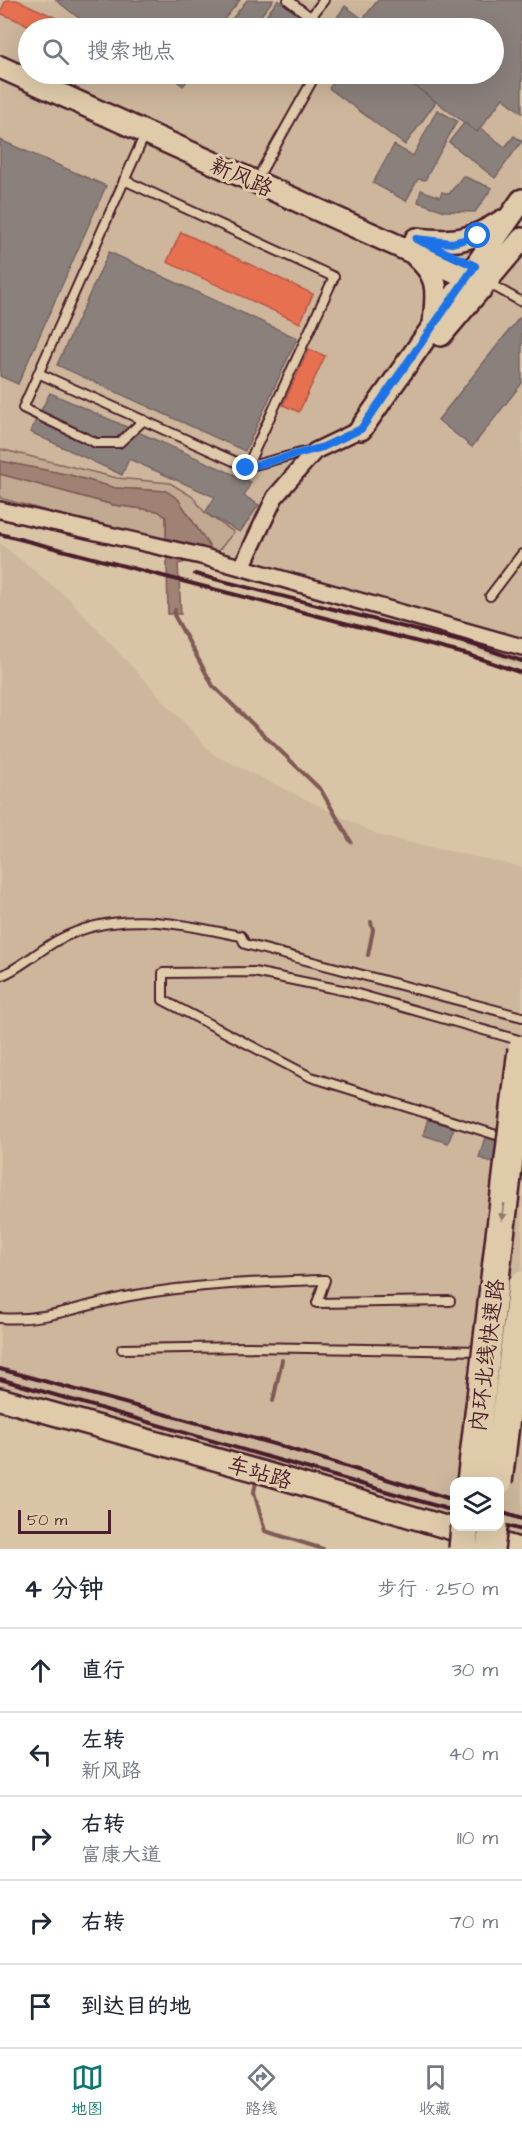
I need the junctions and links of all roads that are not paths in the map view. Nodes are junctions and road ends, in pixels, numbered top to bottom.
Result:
1 (288, 0) edge
2 (324, 0) edge
3 (311, 17) joint
4 (0, 51) edge
5 (18, 59) edge
6 (0, 67) edge
7 (18, 75) edge
8 (38, 84) edge
9 (71, 84) edge
10 (310, 84) edge
11 (146, 132) junction
12 (262, 170) junction
13 (124, 180) junction
14 (516, 208) edge
15 (522, 239) edge
16 (413, 245) junction
17 (480, 278) junction
18 (522, 302) edge
19 (434, 326) junction
20 (38, 373) junction
21 (144, 420) junction
22 (361, 429) junction
23 (323, 447) junction
24 (246, 468) junction
25 (0, 510) edge
26 (522, 554) edge
27 (242, 567) junction
28 (490, 596) dead end
29 (522, 646) edge
30 (0, 976) edge
31 (522, 1017) edge
32 (522, 1041) edge
33 (522, 1049) edge
34 (522, 1143) edge
35 (522, 1285) edge
36 (450, 1301) dead end
37 (0, 1318) edge
38 (122, 1348) dead end
39 (498, 1351) dead end
40 (510, 1351) dead end
41 (522, 1352) edge
42 (0, 1400) edge
43 (472, 1477) edge
44 (499, 1477) edge
45 (465, 1531) edge
46 (492, 1531) edge
47 (463, 1549) edge
48 (490, 1549) edge
49 (519, 1549) edge

1 - 3 lane
2 - 3 lane
4 - 5 main road
6 - 7 main road, 新风路
8 - 11 main road, 新风路
9 - 12 main road, 新风路
10 - 12 lane
11 - 13 lane
11 - 16 main road, 新风路
12 - 16 main road, 新风路
13 - 20 lane
13 - 24 lane
14 - 16 main road
14 - 17 main road
15 - 17 main road
16 - 17 main road, 新风路
16 - 19 main road
17 - 18 lane
17 - 19 main road
17 - 22 main road
19 - 22 main road
20 - 21 lane
20 - 21 lane
21 - 24 lane
22 - 23 street
23 - 24 lane
23 - 27 street
25 - 27 street
26 - 28 lane
27 - 29 street
30 - 31 lane
32 - 34 lane
33 -> 43 highway, 内环北线快速路, bridge
35 - 44 highway, 内环北线快速路, bridge
36 - 37 lane
38 - 39 lane
40 - 41 lane
42 - 49 main road, 车站路
45 - 47 highway, bridge
46 - 48 highway, bridge

